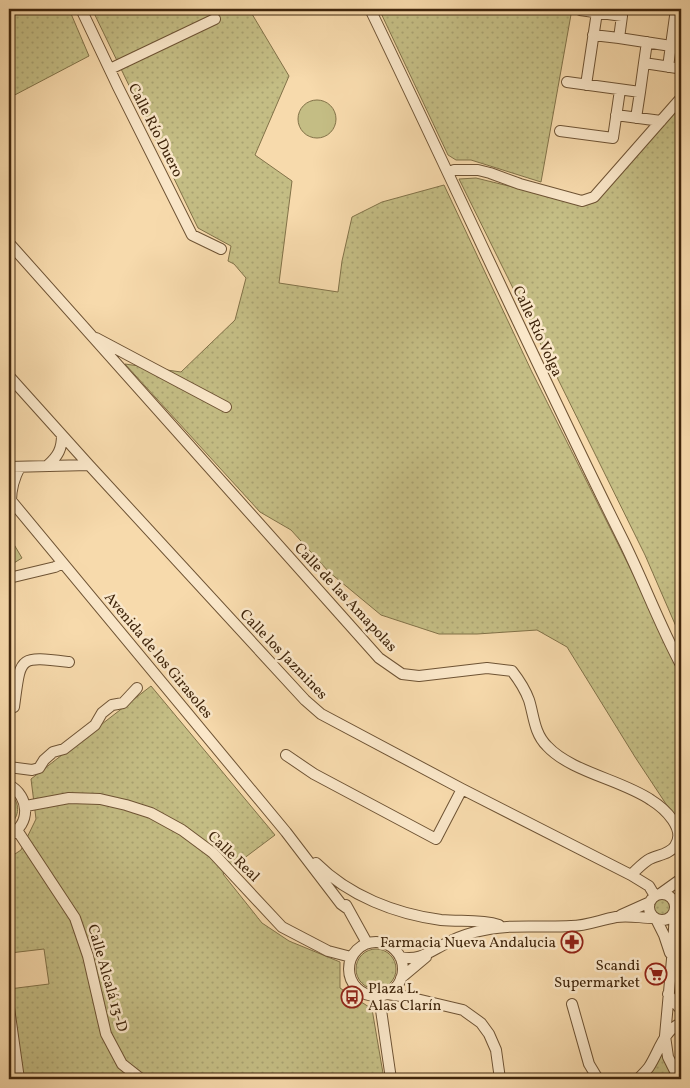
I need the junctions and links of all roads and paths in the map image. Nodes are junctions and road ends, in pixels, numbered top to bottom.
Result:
1 (81, 9) edge
2 (370, 9) edge
3 (580, 10) dead end
4 (597, 12) junction
5 (623, 12) edge
6 (678, 14) edge
7 (215, 19) dead end
8 (593, 35) junction
9 (619, 38) junction
10 (647, 42) junction
11 (671, 46) junction
12 (644, 63) junction
13 (110, 69) junction
14 (567, 82) dead end
15 (586, 85) junction
16 (620, 90) junction
17 (640, 92) junction
18 (681, 98) edge
19 (616, 115) junction
20 (636, 118) junction
21 (661, 121) junction
22 (560, 131) dead end
23 (449, 173) junction
24 (9, 243) edge
25 (221, 250) dead end
26 (89, 334) junction
27 (9, 376) edge
28 (226, 407) dead end
29 (62, 435) junction
30 (88, 465) junction
31 (48, 466) junction
32 (13, 472) edge
33 (10, 499) edge
34 (63, 563) junction
35 (9, 578) edge
36 (69, 662) dead end
37 (681, 665) edge
38 (13, 678) edge
39 (137, 688) dead end
40 (14, 707) dead end
41 (286, 755) dead end
42 (9, 767) edge
43 (9, 786) edge
44 (462, 789) junction
45 (26, 806) junction
46 (13, 832) edge
47 (286, 832) junction
48 (631, 875) junction
49 (332, 878) junction
50 (681, 880) edge
51 (681, 895) edge
52 (655, 897) junction
53 (675, 908) junction
54 (348, 909) junction
55 (616, 917) junction
56 (655, 918) junction
57 (501, 926) junction
58 (367, 943) junction
59 (428, 954) junction
60 (351, 957) junction
61 (400, 957) junction
62 (671, 957) junction
63 (401, 979) junction
64 (668, 994) junction
65 (383, 995) junction
66 (408, 997) junction
67 (572, 1004) dead end
68 (9, 1008) edge
69 (681, 1010) edge
70 (681, 1023) edge
71 (665, 1036) junction
72 (679, 1078) edge
73 (19, 1079) edge
74 (141, 1079) edge
75 (391, 1079) edge
76 (500, 1079) edge
77 (598, 1079) edge
78 (638, 1079) edge
79 (666, 1079) edge

1 - 13 street, Calle Río Duero
2 - 23 street, Calle Río Volga
3 - 4 street
4 - 5 street
4 - 8 street
5 - 9 street
6 - 11 street
7 - 13 street
8 - 9 street
8 - 15 street
9 - 10 street
10 - 11 street
10 - 12 street
11 - 12 street
12 - 17 street
13 - 25 street, Calle Río Duero
14 - 15 street
15 - 16 street
16 - 17 street
16 - 19 street
17 - 20 street
18 - 21 street
19 - 20 street
19 - 22 street
20 - 21 street
21 - 23 street
23 - 37 street, Calle Río Volga
24 - 26 street, Calle de las Amapolas
26 - 28 street
26 - 48 street, Calle de las Amapolas
27 - 29 street, Calle los Jazmines
29 - 30 street, Calle los Jazmines
29 - 31 street
30 - 31 street
30 - 44 street, Calle los Jazmines
31 - 32 street
32 - 33 street
33 - 34 street, Avenida de los Girasoles
34 - 35 street
34 - 47 street, Avenida de los Girasoles
36 - 38 street
38 - 40 street
39 - 42 street
41 - 44 street
43 - 45 street
44 - 48 street, Calle los Jazmines
45 - 46 street
45 - 60 street, Calle Real
46 - 74 street, Calle Alcalá 13-D
47 - 49 street, Avenida de los Girasoles
47 - 54 street, Avenida de los Girasoles
48 - 52 street, Calle los Jazmines
49 - 54 street, Avenida de los Girasoles
49 - 57 street, Avenida de los Girasoles
50 - 52 street
51 - 53 street
52 - 53 street
52 - 55 street
52 - 56 street
53 - 56 street
53 - 62 street
54 - 58 street, Avenida de los Girasoles
55 - 56 street
55 - 57 street
56 - 62 street
57 - 59 street
58 - 60 street
58 - 61 street
59 - 61 street
59 - 63 street
60 - 65 street
61 - 63 street
62 - 64 street
63 - 65 street
63 - 66 street
64 - 69 street
64 - 71 street
65 - 66 street
65 - 75 street
66 - 76 street
67 - 77 street
68 - 73 street
70 - 71 street
71 - 72 street
71 - 78 street
72 - 79 street

